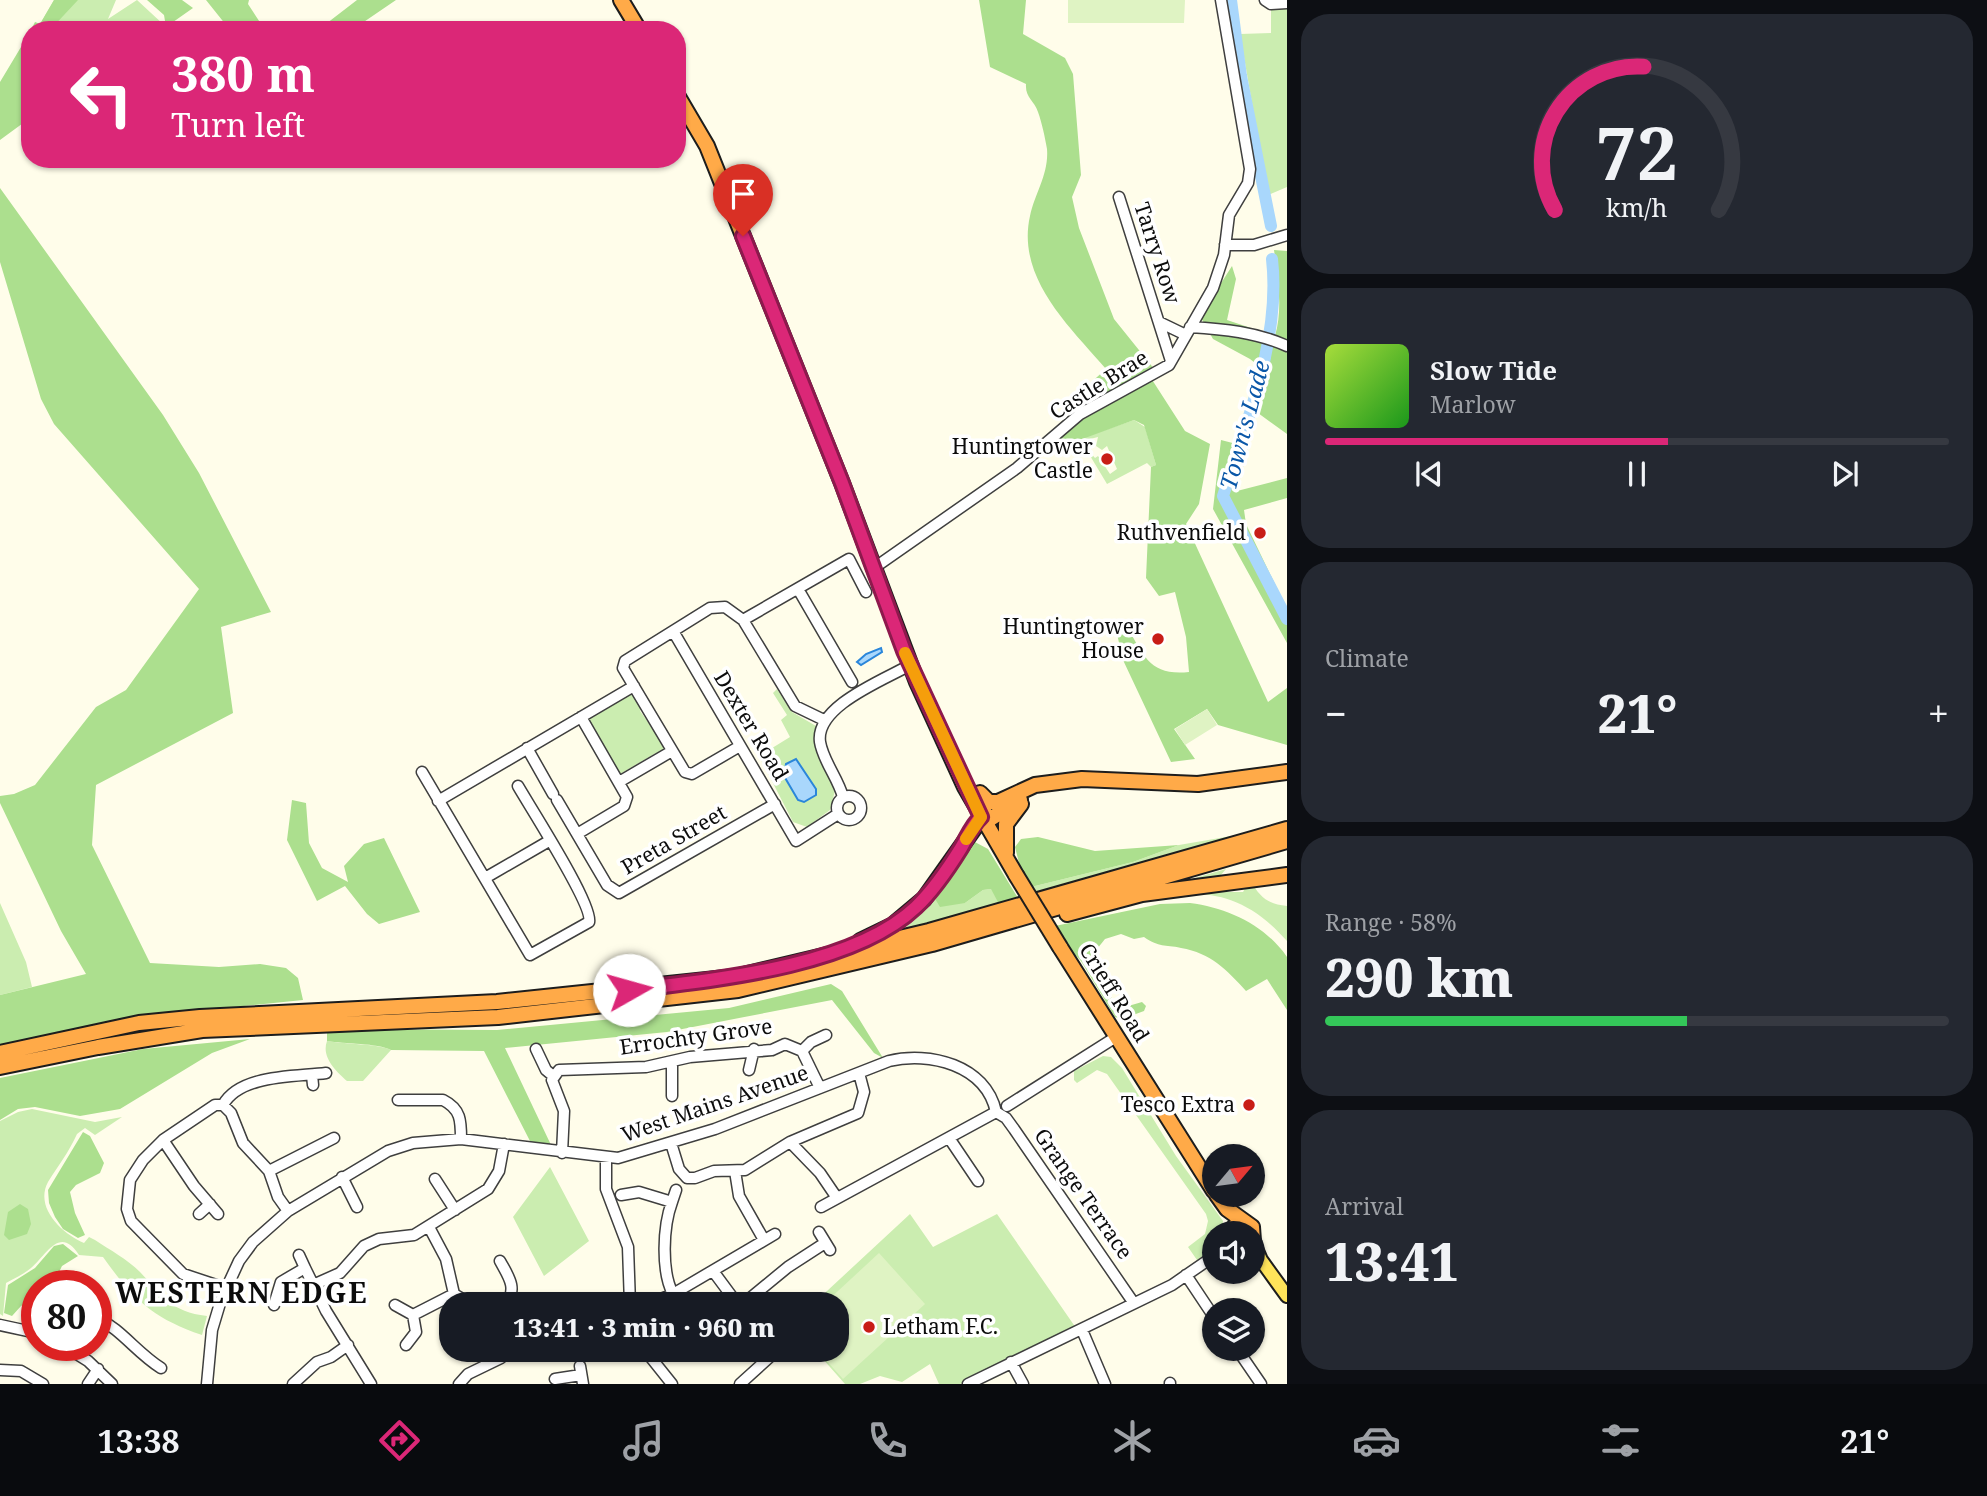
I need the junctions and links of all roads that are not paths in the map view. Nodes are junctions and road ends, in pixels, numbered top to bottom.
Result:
1 (621, 0) edge
2 (1220, 0) edge
3 (1265, 0) edge
4 (1287, 3) edge
5 (634, 21) edge
6 (686, 110) edge
7 (1119, 197) dead end
8 (1287, 235) edge
9 (1225, 245) junction
10 (1159, 322) junction
11 (1188, 331) junction
12 (1287, 346) edge
13 (1171, 361) junction
14 (874, 568) junction
15 (798, 589) junction
16 (866, 592) dead end
17 (743, 620) junction
18 (673, 631) junction
19 (910, 665) junction
20 (852, 682) dead end
21 (634, 686) junction
22 (581, 717) junction
23 (824, 720) junction
24 (944, 739) junction
25 (740, 746) junction
26 (527, 748) junction
27 (672, 751) junction
28 (422, 772) dead end
29 (1287, 772) edge
30 (619, 782) junction
31 (1057, 784) junction
32 (518, 786) dead end
33 (1032, 793) junction
34 (844, 797) junction
35 (438, 801) junction
36 (775, 804) junction
37 (838, 814) junction
38 (989, 814) junction
39 (1287, 829) edge
40 (577, 834) junction
41 (549, 841) junction
42 (1287, 841) edge
43 (1006, 853) junction
44 (1287, 875) edge
45 (485, 878) junction
46 (932, 944) junction
47 (813, 959) junction
48 (826, 1035) dead end
49 (1116, 1037) junction
50 (537, 1049) dead end
51 (754, 1049) junction
52 (802, 1051) junction
53 (0, 1053) edge
54 (672, 1062) junction
55 (0, 1067) edge
56 (749, 1070) dead end
57 (326, 1073) dead end
58 (859, 1073) junction
59 (552, 1075) junction
60 (820, 1088) junction
61 (673, 1096) dead end
62 (398, 1100) dead end
63 (223, 1105) junction
64 (1007, 1106) dead end
65 (996, 1112) junction
66 (334, 1138) dead end
67 (949, 1138) junction
68 (461, 1139) junction
69 (163, 1140) junction
70 (790, 1142) junction
71 (671, 1143) junction
72 (504, 1144) junction
73 (562, 1153) junction
74 (606, 1157) junction
75 (269, 1171) junction
76 (735, 1171) junction
77 (1202, 1171) edge
78 (342, 1177) junction
79 (435, 1179) dead end
80 (978, 1181) dead end
81 (676, 1191) dead end
82 (621, 1195) dead end
83 (837, 1198) junction
84 (672, 1202) junction
85 (210, 1205) junction
86 (357, 1206) dead end
87 (821, 1207) dead end
88 (1227, 1209) joint
89 (455, 1210) junction
90 (288, 1211) junction
91 (199, 1214) dead end
92 (218, 1214) dead end
93 (1229, 1221) edge
94 (1243, 1221) edge
95 (429, 1227) junction
96 (819, 1232) dead end
97 (775, 1234) dead end
98 (764, 1240) junction
99 (299, 1255) dead end
100 (500, 1261) dead end
101 (1202, 1264) edge
102 (1265, 1267) edge
103 (305, 1268) junction
104 (713, 1271) junction
105 (1186, 1275) junction
106 (313, 1285) junction
107 (225, 1288) junction
108 (454, 1292) edge
109 (512, 1292) edge
110 (630, 1292) edge
111 (672, 1292) edge
112 (676, 1292) edge
113 (729, 1292) edge
114 (758, 1292) edge
115 (1287, 1296) edge
116 (1202, 1299) edge
117 (439, 1302) edge
118 (1133, 1302) junction
119 (274, 1305) dead end
120 (395, 1305) dead end
121 (412, 1315) junction
122 (0, 1325) edge
123 (112, 1326) edge
124 (21, 1330) edge
125 (1082, 1330) junction
126 (348, 1345) junction
127 (407, 1345) dead end
128 (86, 1361) edge
129 (1245, 1361) edge
130 (487, 1362) edge
131 (654, 1362) edge
132 (764, 1362) edge
133 (1011, 1362) junction
134 (161, 1368) dead end
135 (98, 1369) junction
136 (0, 1370) edge
137 (581, 1375) edge
138 (663, 1375) junction
139 (555, 1379) dead end
140 (43, 1384) edge
141 (88, 1384) edge
142 (113, 1384) edge
143 (207, 1384) edge
144 (293, 1384) edge
145 (371, 1384) edge
146 (459, 1384) edge
147 (653, 1384) edge
148 (672, 1384) edge
149 (740, 1384) edge
150 (968, 1384) edge
151 (1023, 1384) edge
152 (1105, 1384) edge
153 (1261, 1384) edge

1 - 5 highway
2 - 9 street, Castle Brae
3 - 4 street
6 - 14 highway
7 - 10 street, Tarry Row
8 - 9 street
9 - 11 street, Castle Brae
10 - 11 street, Tarry Row
10 - 13 street, Tarry Row
11 - 12 street
11 - 13 street, Castle Brae
13 - 14 street, Castle Brae
14 - 19 highway
15 - 16 street
15 - 17 street
15 - 20 street
17 - 18 street
17 - 23 street
18 - 21 street
18 - 25 street, Dexter Road
19 - 23 street
19 - 24 highway
21 - 22 street
21 - 27 street
22 - 26 street
22 - 30 street
23 - 34 street
24 - 38 highway
24 - 38 highway
25 - 27 street
25 - 36 street, Dexter Road
26 - 35 street
26 - 40 street, Preta Street
27 - 30 street
28 - 35 street
29 - 31 highway
30 - 40 street
31 - 33 highway
31 - 38 highway
32 - 41 street
33 - 38 highway
33 - 43 highway
34 - 37 street
34 - 37 street
35 - 45 street
36 - 37 street, Dexter Road
36 - 40 street, Preta Street
38 - 43 highway, Crieff Road
38 - 47 highway
39 - 47 highway
41 - 45 street
41 - 45 street
42 - 46 highway
43 - 49 highway, Crieff Road, bridge
44 - 46 highway
46 - 55 highway
47 - 53 highway
48 - 52 street, Errochty Grove
49 - 64 street
49 - 77 highway, Crieff Road
50 - 59 street
51 - 52 street, Errochty Grove
51 - 54 street, Errochty Grove
51 - 56 street
52 - 60 street, Errochty Grove
54 - 59 street, Errochty Grove
54 - 61 street
57 - 63 street
58 - 60 street, West Mains Avenue
58 - 65 street, West Mains Avenue
58 - 70 street
59 - 73 street
60 - 71 street, West Mains Avenue
62 - 68 street
63 - 69 street
63 - 75 street
65 - 67 street
65 - 118 street, Grange Terrace
66 - 75 street
67 - 80 street
67 - 83 street
68 - 72 street, West Mains Avenue
68 - 78 street, West Mains Avenue
69 - 85 street
69 - 107 street
70 - 76 street
70 - 83 street
71 - 74 street, West Mains Avenue
71 - 76 street
72 - 73 street, West Mains Avenue
72 - 89 street
73 - 74 street, West Mains Avenue
74 - 110 street
75 - 90 street
76 - 98 street
78 - 86 street
78 - 90 street, West Mains Avenue
79 - 89 street
81 - 84 street
82 - 84 street
83 - 87 street
84 - 111 street
85 - 91 street
85 - 92 street
88 - 93 highway, Crieff Road
88 - 94 highway, Crieff Road
89 - 95 street
90 - 107 street, West Mains Avenue
95 - 106 street
95 - 108 street
96 - 114 street
97 - 98 street
98 - 104 street
99 - 103 street
100 - 109 street
101 - 105 street
102 - 115 main road
103 - 106 street
103 - 119 street
104 - 112 street
104 - 113 street
105 - 116 street
105 - 118 street
106 - 126 street
107 - 143 street, West Mains Avenue
117 - 121 street
118 - 125 street
120 - 121 street
121 - 127 street
122 - 124 street
123 - 134 street
125 - 133 street
125 - 152 street
126 - 144 street
126 - 145 street
128 - 135 street
129 - 153 street
130 - 146 street
131 - 138 street
132 - 149 street
133 - 150 street
133 - 151 street
135 - 141 street
135 - 142 street
136 - 140 street
137 - 139 street
138 - 147 street
138 - 148 street

